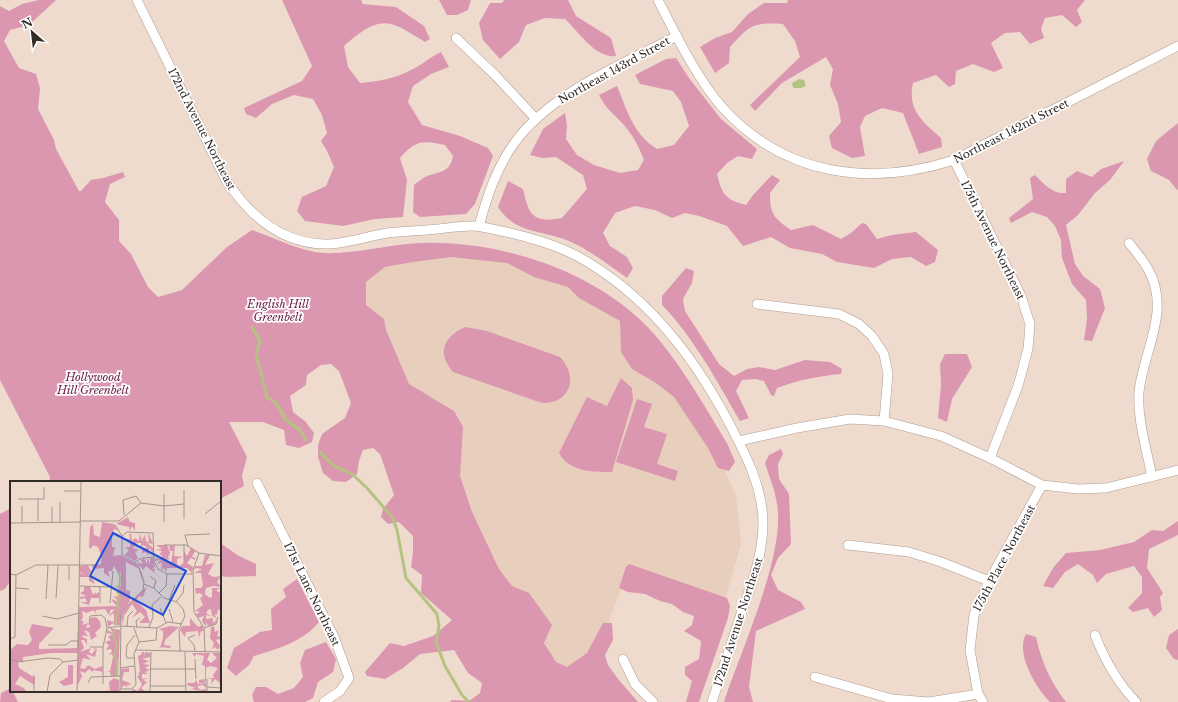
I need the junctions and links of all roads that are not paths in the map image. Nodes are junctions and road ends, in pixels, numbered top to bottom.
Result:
1 (137, 0) edge
2 (658, 0) edge
3 (676, 36) junction
4 (456, 38) dead end
5 (1178, 46) edge
6 (536, 119) junction
7 (954, 160) junction
8 (479, 226) junction
9 (1129, 243) dead end
10 (757, 304) dead end
11 (884, 421) junction
12 (739, 442) junction
13 (990, 458) junction
14 (1178, 470) edge
15 (1152, 477) junction
16 (257, 483) dead end
17 (1042, 485) junction
18 (848, 545) dead end
19 (989, 582) junction
20 (1095, 635) dead end
21 (623, 659) dead end
22 (815, 677) dead end
23 (980, 698) edge
24 (329, 701) edge
25 (653, 702) edge
26 (712, 702) edge
27 (1136, 702) edge

1 - 8 street, 172nd Avenue Northeast
2 - 3 street, Northeast 142nd Street
3 - 6 street, Northeast 143rd Street
3 - 7 street, Northeast 142nd Street
4 - 6 street
5 - 7 street, Northeast 142nd Street
6 - 8 street, Northeast 143rd Street
7 - 13 street, 175th Avenue Northeast
8 - 12 street, 172nd Avenue Northeast
9 - 15 street
10 - 11 street
11 - 12 street
11 - 13 street
12 - 26 street, 172nd Avenue Northeast
13 - 17 street
14 - 15 street
15 - 17 street
16 - 24 street, 171st Lane Northeast
17 - 19 street, 175th Place Northeast
18 - 19 street
19 - 23 street, 175th Place Northeast
20 - 27 street
21 - 25 street
22 - 23 street

